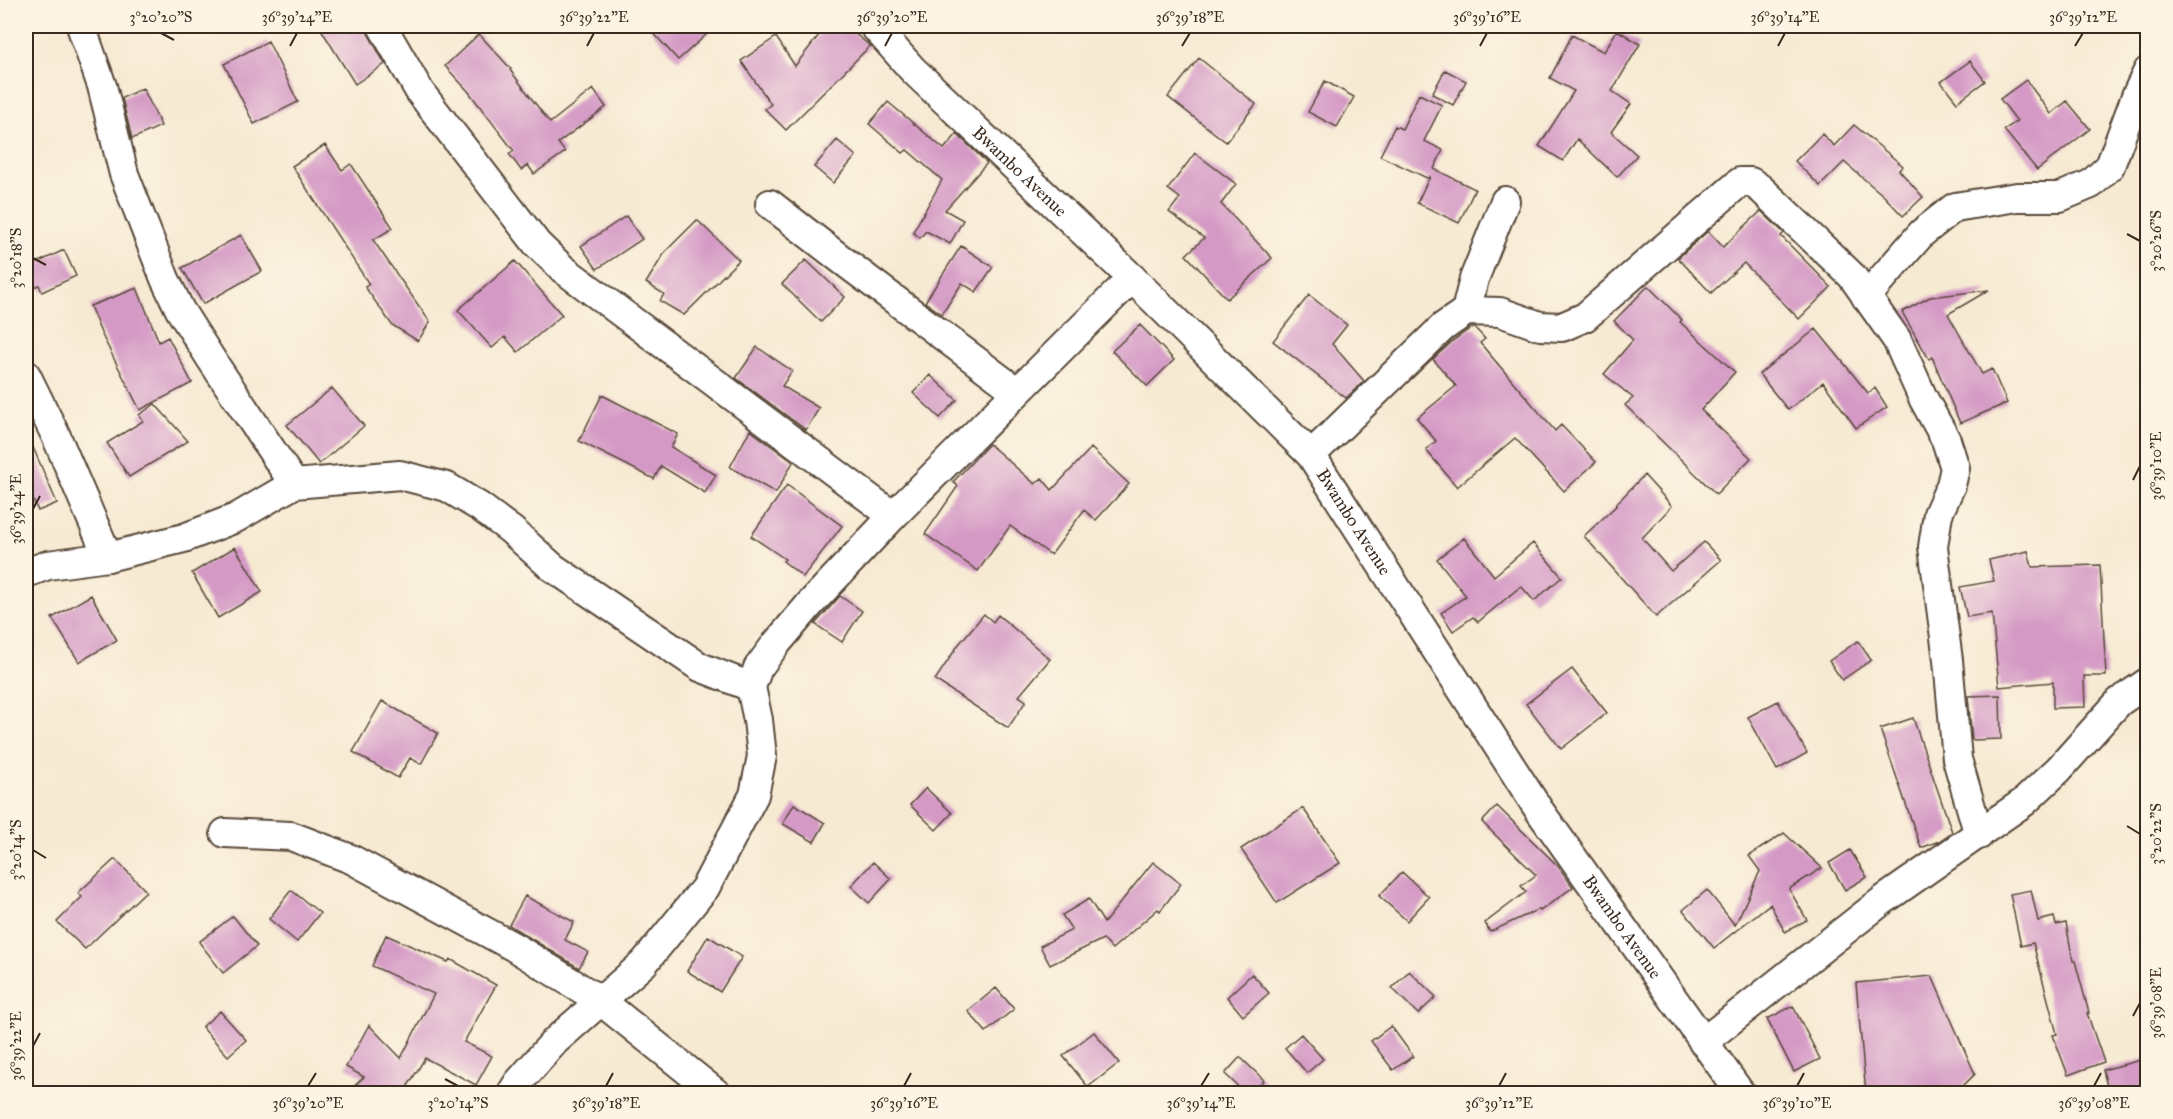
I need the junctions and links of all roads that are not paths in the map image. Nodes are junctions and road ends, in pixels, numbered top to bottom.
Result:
1 (81, 26) edge
2 (382, 26) edge
3 (874, 26) edge
4 (2148, 71) edge
5 (1505, 201) dead end
6 (770, 204) dead end
7 (1132, 278) junction
8 (1866, 297) junction
9 (1466, 311) junction
10 (26, 375) edge
11 (1016, 391) junction
12 (1311, 454) junction
13 (294, 484) junction
14 (893, 516) junction
15 (108, 557) junction
16 (26, 573) edge
17 (2148, 682) edge
18 (751, 687) junction
19 (225, 833) dead end
20 (1979, 835) junction
21 (601, 1001) junction
22 (1703, 1042) junction
23 (511, 1094) edge
24 (717, 1094) edge
25 (1741, 1094) edge

1 - 13 street
2 - 14 street
3 - 7 street, Bwambo Avenue
4 - 8 street
5 - 9 street
6 - 11 street
7 - 11 street
7 - 12 street, Bwambo Avenue
8 - 9 street
8 - 20 street
9 - 12 street
10 - 15 street
11 - 14 street
12 - 22 street, Bwambo Avenue
13 - 15 street
13 - 18 street
14 - 18 street
15 - 16 street
17 - 20 street
18 - 21 street
19 - 21 street
20 - 22 street
21 - 23 street
21 - 24 street
22 - 25 street, Bwambo Avenue

